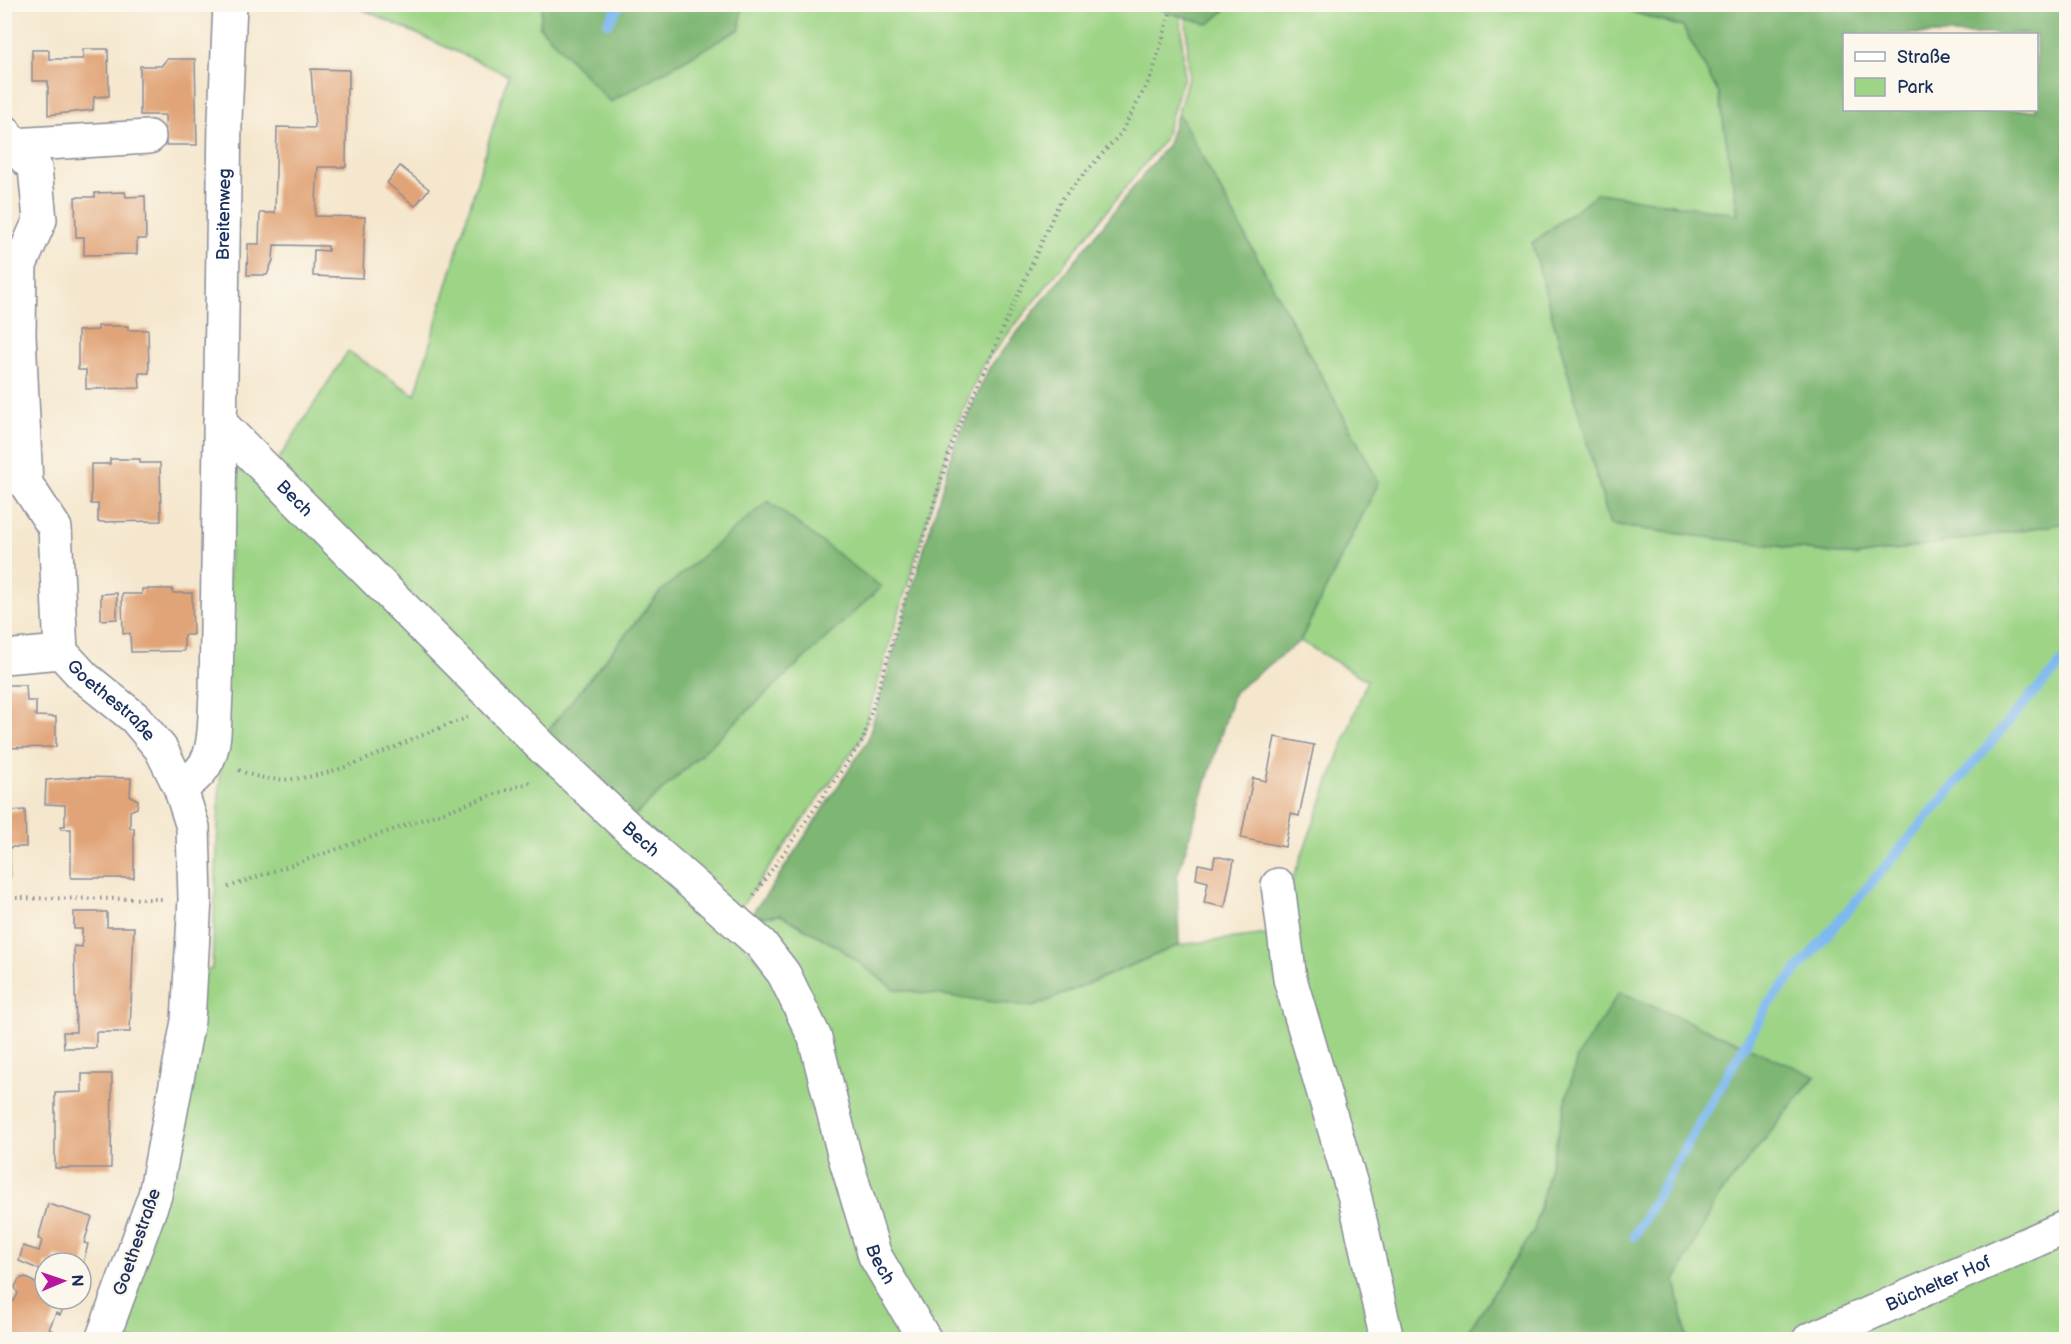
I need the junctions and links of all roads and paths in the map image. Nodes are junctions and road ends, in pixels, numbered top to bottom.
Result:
1 (230, 4) edge
2 (1173, 4) edge
3 (149, 137) dead end
4 (8, 138) edge
5 (220, 423) junction
6 (61, 652) junction
7 (4, 657) edge
8 (512, 716) junction
9 (211, 757) junction
10 (566, 770) junction
11 (180, 787) junction
12 (1278, 885) dead end
13 (4, 898) edge
14 (195, 899) junction
15 (735, 919) junction
16 (2067, 1227) edge
17 (102, 1340) edge
18 (925, 1340) edge
19 (1387, 1340) edge
20 (1809, 1340) edge

1 - 5 street, Breitenweg
2 - 15 path
3 - 4 street
4 - 6 street, Goethestraße
5 - 8 street, Bech
5 - 9 street
6 - 7 street
6 - 11 street, Goethestraße
8 - 9 path
8 - 10 street, Bech
9 - 11 street
10 - 14 path
10 - 15 street, Bech
11 - 14 street, Goethestraße
12 - 19 street
13 - 14 path
14 - 17 street, Goethestraße
15 - 18 street, Bech
16 - 20 street, Büchelter Hof

